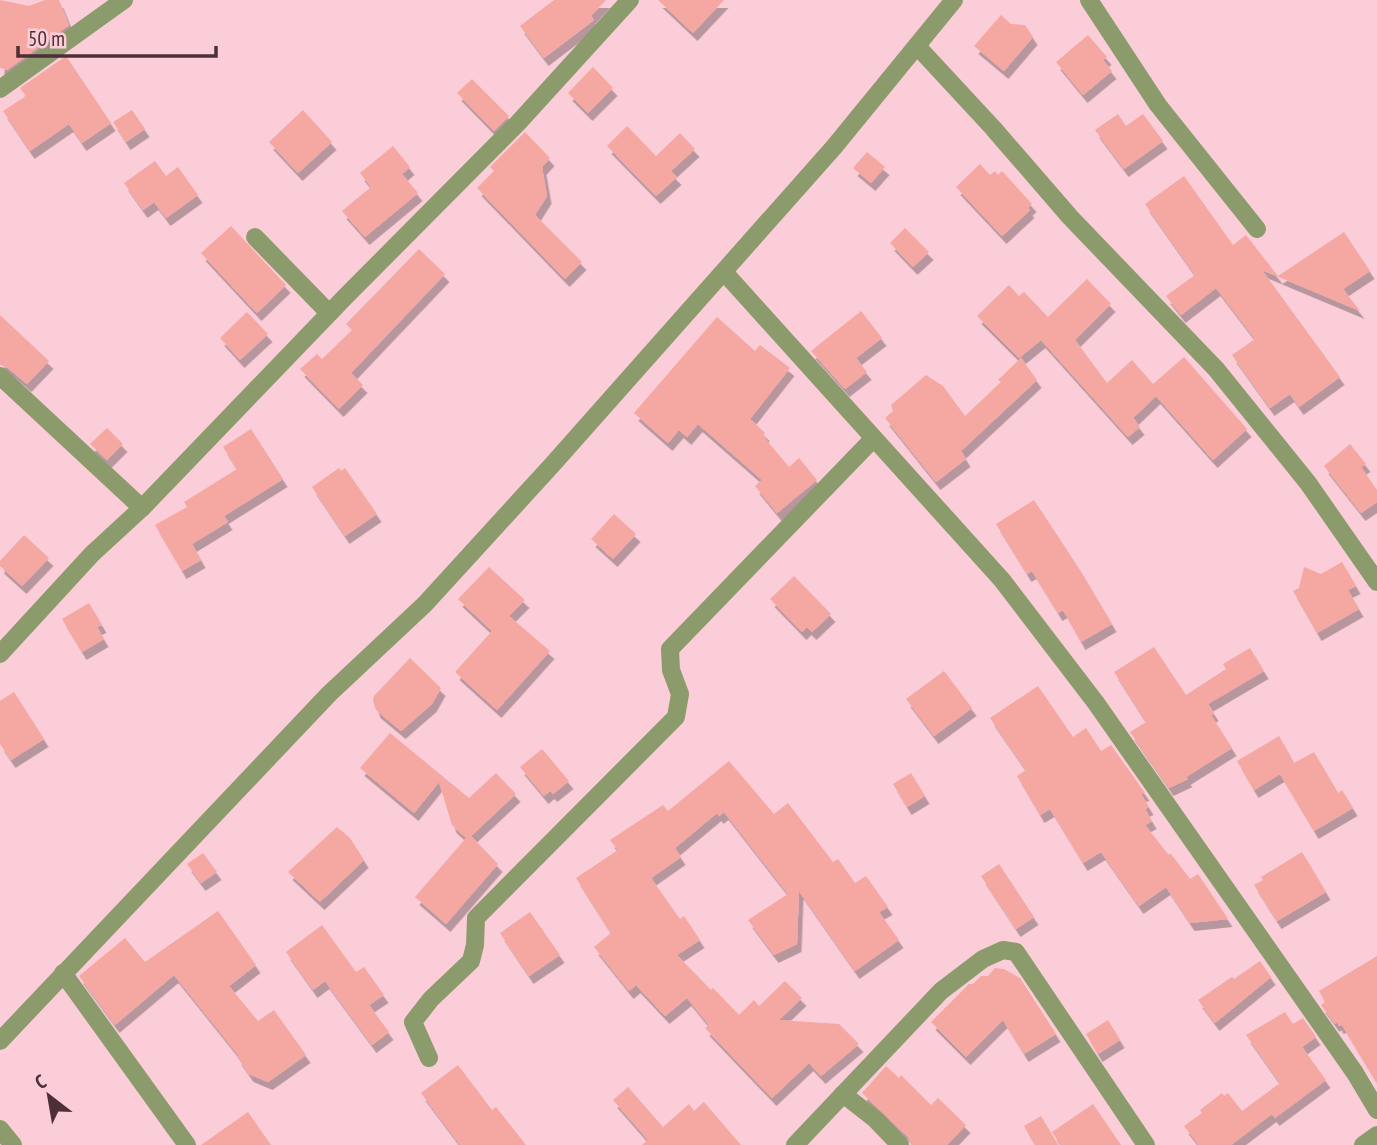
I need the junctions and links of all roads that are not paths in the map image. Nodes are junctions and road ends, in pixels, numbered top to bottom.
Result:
1 (124, 0) edge
2 (630, 0) edge
3 (954, 0) edge
4 (1089, 0) edge
5 (917, 46) junction
6 (0, 89) edge
7 (1257, 229) dead end
8 (255, 237) dead end
9 (724, 272) junction
10 (329, 313) junction
11 (0, 376) edge
12 (873, 439) junction
13 (142, 508) junction
14 (1377, 582) edge
15 (0, 654) edge
16 (63, 974) junction
17 (0, 1041) edge
18 (429, 1058) dead end
19 (843, 1094) junction
20 (1377, 1110) edge
21 (0, 1129) edge
22 (1377, 1135) edge
23 (13, 1145) edge
24 (187, 1145) edge
25 (795, 1145) edge
26 (900, 1145) edge
27 (1146, 1145) edge
28 (1363, 1145) edge

1 - 6 street
2 - 10 street
3 - 5 street
4 - 7 street
5 - 9 street
5 - 14 street
8 - 10 street
9 - 12 street
9 - 16 street
10 - 13 street
11 - 13 street
12 - 18 street
12 - 20 street
13 - 15 street
16 - 17 street
16 - 24 street
19 - 25 street
19 - 26 street
19 - 27 street
21 - 23 street
22 - 28 street

